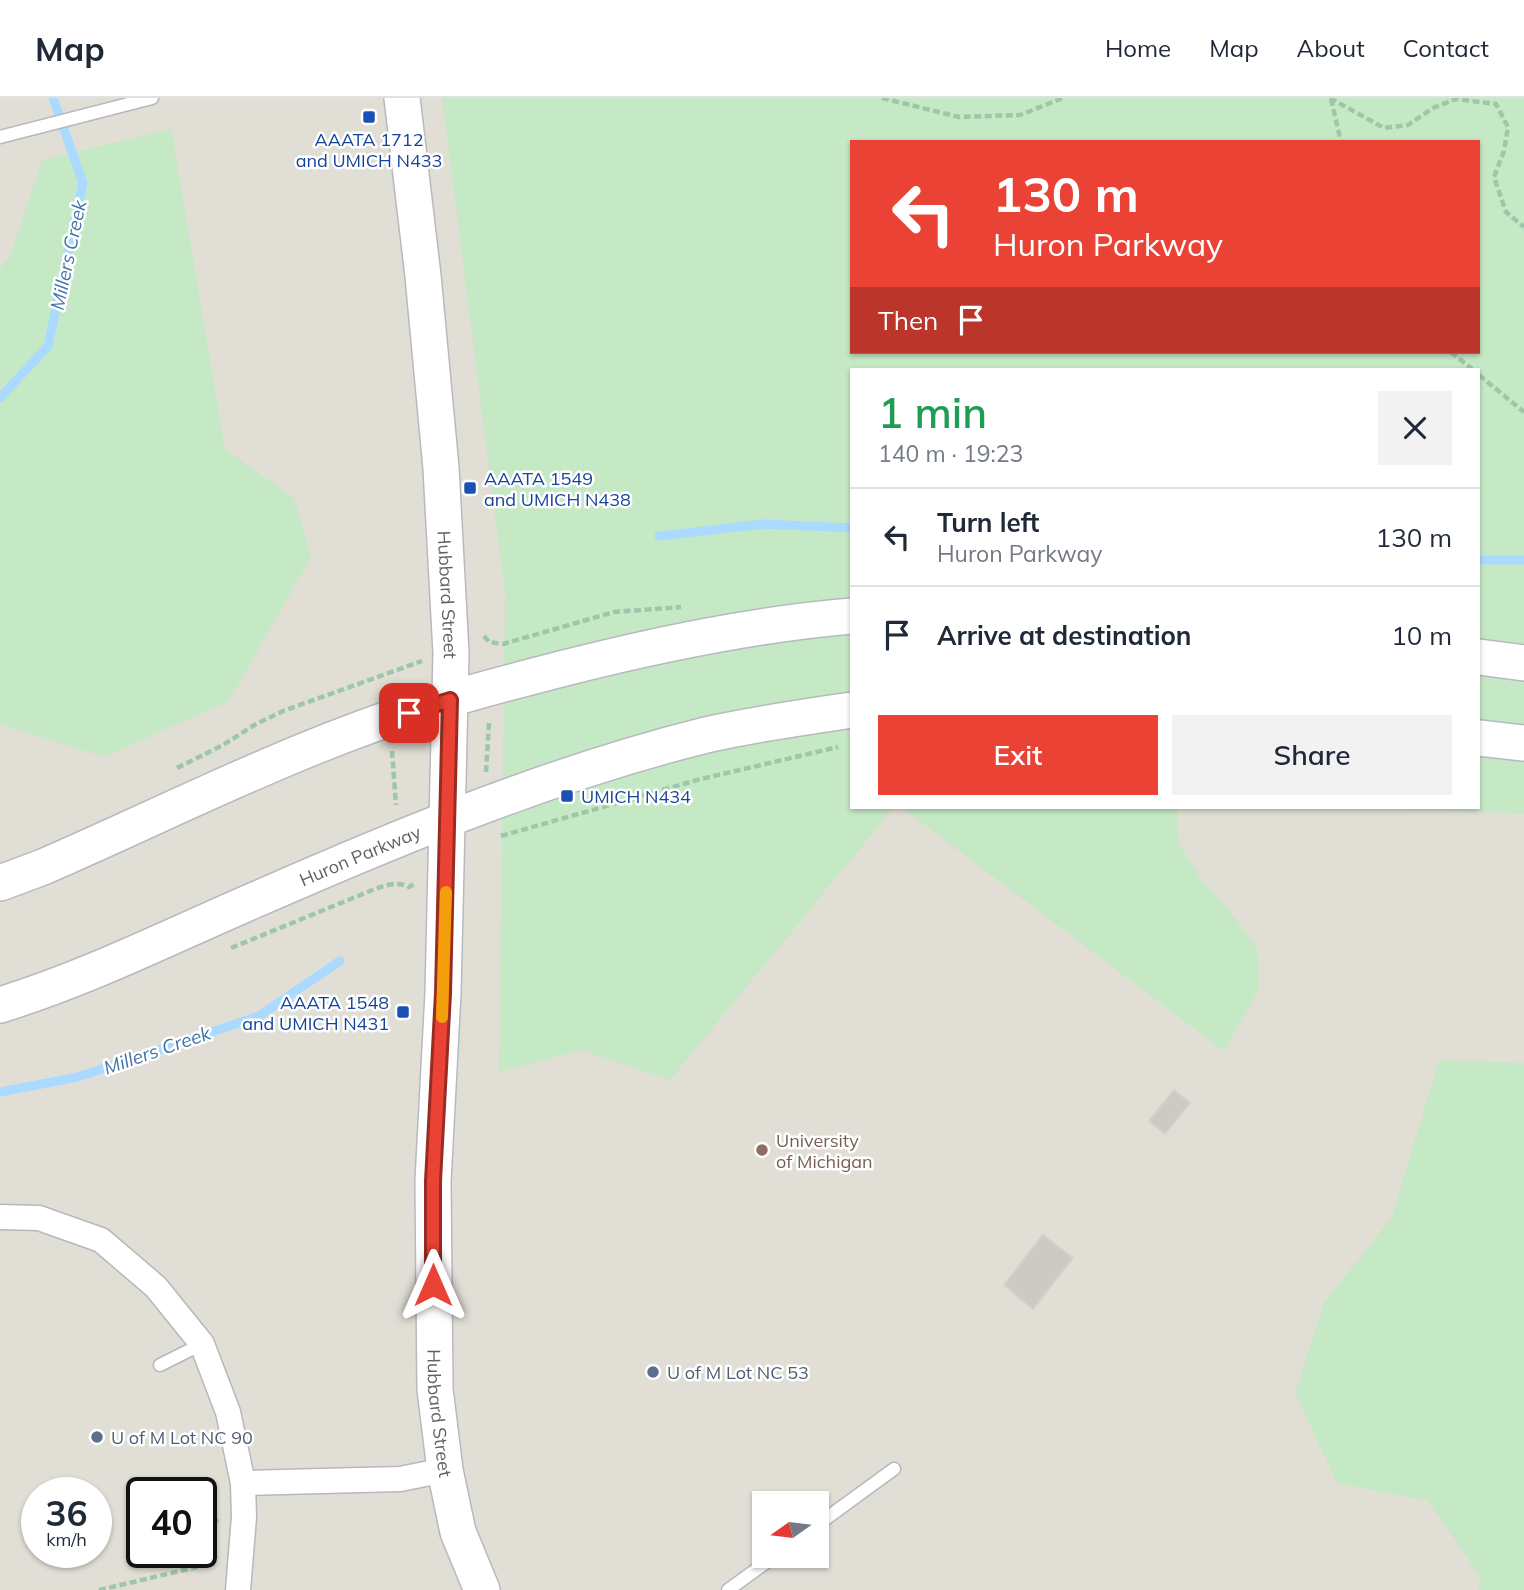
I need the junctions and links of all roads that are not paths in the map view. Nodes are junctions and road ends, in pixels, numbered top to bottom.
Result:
1 (152, 98) edge
2 (402, 98) edge
3 (0, 137) edge
4 (850, 616) edge
5 (1480, 657) edge
6 (1524, 663) edge
7 (450, 700) junction
8 (850, 710) edge
9 (1480, 738) edge
10 (1524, 743) edge
11 (448, 820) junction
12 (0, 883) edge
13 (0, 1005) edge
14 (0, 1217) edge
15 (202, 1344) junction
16 (160, 1365) dead end
17 (894, 1469) dead end
18 (445, 1470) junction
19 (243, 1483) junction
20 (830, 1516) edge
21 (758, 1568) edge
22 (238, 1590) edge
23 (482, 1590) edge
24 (728, 1590) edge

1 - 3 lane
2 - 7 main road, Hubbard Street
4 - 7 main road
5 - 6 main road
7 - 11 main road, Hubbard Street
7 - 12 main road
8 - 11 main road, Huron Parkway
9 - 10 main road
11 - 13 main road, Huron Parkway
11 - 18 main road, Hubbard Street
14 - 15 street
15 - 16 lane
15 - 19 street
17 - 20 lane
18 - 19 street
18 - 23 main road, Hubbard Street
19 - 22 street
21 - 24 lane

